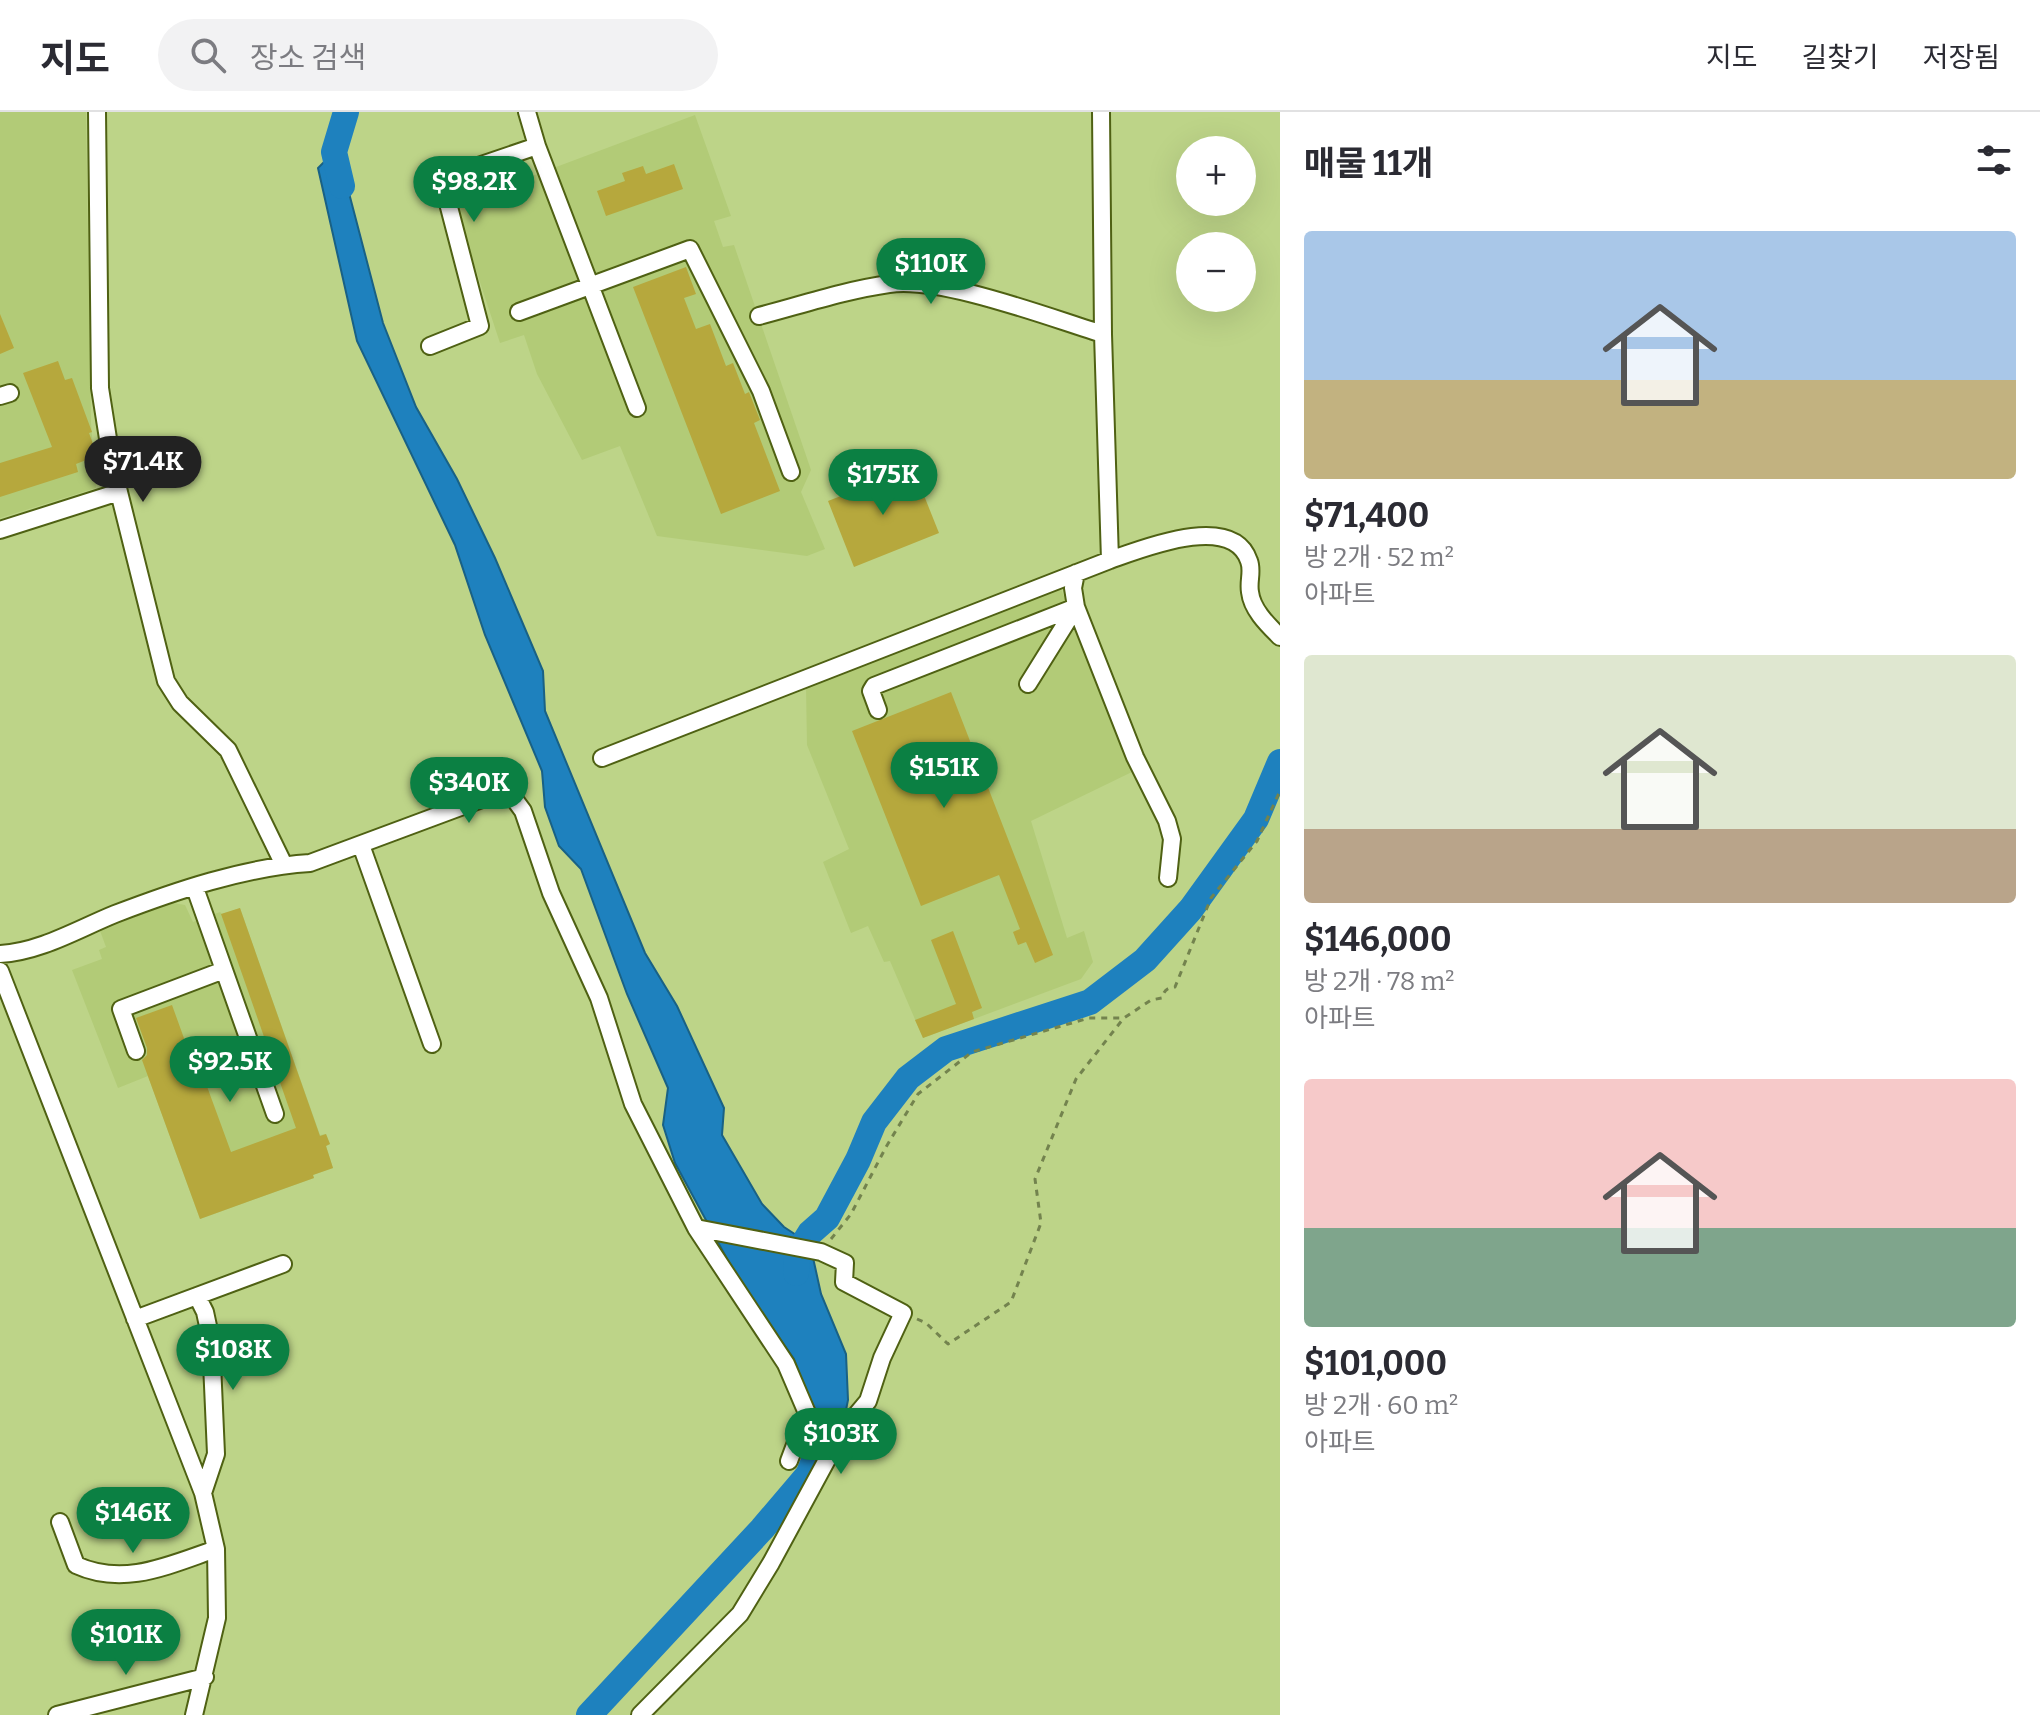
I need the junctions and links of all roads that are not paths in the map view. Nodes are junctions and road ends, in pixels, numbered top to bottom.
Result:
1 (97, 112) edge
2 (527, 112) edge
3 (1101, 112) edge
4 (537, 146) junction
5 (590, 286) junction
6 (519, 312) dead end
7 (759, 316) dead end
8 (1103, 334) junction
9 (430, 346) dead end
10 (637, 408) dead end
11 (791, 472) dead end
12 (119, 492) junction
13 (0, 530) edge
14 (1110, 560) junction
15 (1076, 573) junction
16 (1076, 607) junction
17 (1280, 637) edge
18 (1028, 684) dead end
19 (878, 710) dead end
20 (602, 758) dead end
21 (361, 845) junction
22 (284, 865) junction
23 (1168, 878) dead end
24 (195, 888) junction
25 (0, 954) edge
26 (224, 970) junction
27 (0, 971) edge
28 (432, 1044) dead end
29 (136, 1051) dead end
30 (275, 1114) dead end
31 (702, 1230) junction
32 (283, 1264) dead end
33 (197, 1296) junction
34 (135, 1319) junction
35 (789, 1461) dead end
36 (203, 1493) junction
37 (60, 1522) dead end
38 (216, 1549) junction
39 (205, 1677) junction
40 (57, 1715) edge
41 (194, 1715) edge
42 (640, 1715) edge

1 - 12 street
2 - 4 street
3 - 8 street
4 - 5 street
4 - 9 street
5 - 6 street
5 - 10 street
5 - 11 street
7 - 8 street
8 - 14 street
12 - 13 street
12 - 22 street
14 - 15 street
14 - 17 street
15 - 16 street
15 - 20 street
16 - 18 street
16 - 19 street
16 - 23 street
21 - 22 street
21 - 28 street
21 - 31 street
22 - 24 street
24 - 25 street
24 - 26 street
26 - 29 street
26 - 30 street
27 - 34 street
31 - 35 street
31 - 42 street
32 - 33 street
33 - 34 street
33 - 36 street
34 - 36 street
36 - 38 street
37 - 38 street
38 - 39 street
39 - 40 street
39 - 41 street

